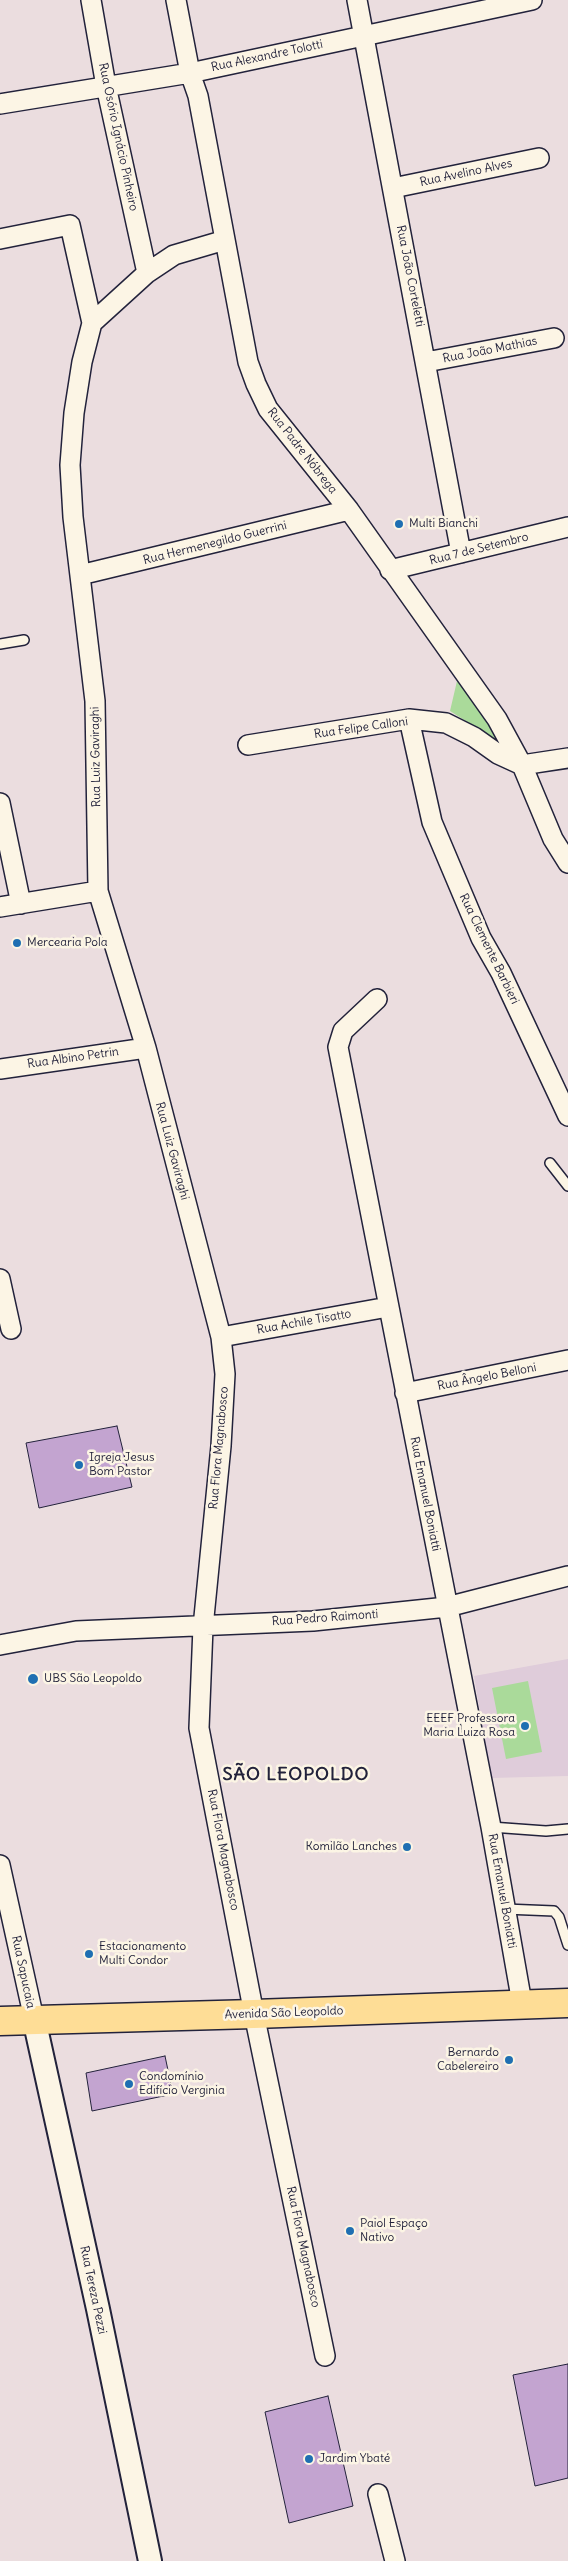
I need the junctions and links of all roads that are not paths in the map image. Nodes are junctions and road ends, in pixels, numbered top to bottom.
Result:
1 (91, 0) edge
2 (176, 0) edge
3 (357, 0) edge
4 (532, 0) edge
5 (365, 36) junction
6 (190, 73) junction
7 (106, 86) junction
8 (0, 104) edge
9 (539, 158) dead end
10 (393, 188) junction
11 (0, 239) edge
12 (225, 240) junction
13 (147, 273) junction
14 (92, 323) junction
15 (554, 338) dead end
16 (426, 362) junction
17 (349, 510) junction
18 (568, 527) edge
19 (461, 553) junction
20 (390, 570) junction
21 (80, 575) junction
22 (24, 640) dead end
23 (0, 644) edge
24 (409, 720) junction
25 (248, 745) dead end
26 (568, 758) edge
27 (522, 765) junction
28 (0, 804) edge
29 (568, 863) edge
30 (98, 891) junction
31 (21, 904) junction
32 (0, 907) edge
33 (377, 999) dead end
34 (146, 1048) junction
35 (0, 1069) edge
36 (568, 1116) edge
37 (550, 1163) dead end
38 (568, 1186) edge
39 (0, 1279) edge
40 (388, 1308) junction
41 (10, 1329) dead end
42 (221, 1337) junction
43 (568, 1360) edge
44 (405, 1393) junction
45 (568, 1576) edge
46 (447, 1607) junction
47 (203, 1626) junction
48 (0, 1645) edge
49 (491, 1827) junction
50 (568, 1830) edge
51 (0, 1865) edge
52 (505, 1910) junction
53 (568, 1945) edge
54 (522, 2003) junction
55 (568, 2003) edge
56 (254, 2014) junction
57 (34, 2019) junction
58 (0, 2020) edge
59 (325, 2356) dead end
60 (378, 2494) dead end
61 (150, 2561) edge
62 (395, 2561) edge

1 - 7 street, Rua Osório Ignácio Pinheiro
2 - 6 street, Rua Padre Nóbrega
3 - 5 street, Rua João Corteletti
4 - 5 street, Rua Alexandre Tolotti
5 - 6 street, Rua Alexandre Tolotti
5 - 10 street, Rua João Corteletti
6 - 7 street, Rua Alexandre Tolotti
6 - 12 street, Rua Padre Nóbrega
7 - 8 street, Rua Alexandre Tolotti
7 - 13 street, Rua Osório Ignácio Pinheiro
9 - 10 street, Rua Avelino Alves
10 - 16 street, Rua João Corteletti
11 - 14 street
12 - 13 street
12 - 17 street, Rua Padre Nóbrega
13 - 14 street
14 - 21 street, Rua Luiz Gaviraghi
15 - 16 street, Rua João Mathias
16 - 19 street, Rua João Corteletti
17 - 20 street, Rua Padre Nóbrega
17 - 21 street, Rua Hermenegildo Guerrini
18 - 19 street, Rua 7 de Setembro
19 - 20 street, Rua 7 de Setembro
20 - 27 street, Rua Padre Nóbrega
21 - 30 street, Rua Luiz Gaviraghi
22 - 23 lane
24 - 25 street, Rua Felipe Calloni
24 - 27 street, Rua Felipe Calloni
24 - 36 street, Rua Clemente Barbieri
26 - 27 street
27 - 29 street, Rua Padre Nóbrega
28 - 31 street
30 - 31 street
30 - 34 street, Rua Luiz Gaviraghi
31 - 32 street
33 - 40 street, Rua Emanuel Boniatti
34 - 35 street, Rua Albino Petrin
34 - 42 street, Rua Luiz Gaviraghi
37 - 38 lane
39 - 41 street
40 - 42 street, Rua Achile Tisatto
40 - 44 street, Rua Emanuel Boniatti
42 - 47 street, Rua Flora Magnabosco
43 - 44 street, Rua Ângelo Belloni
44 - 46 street, Rua Emanuel Boniatti
45 - 46 street, Rua Pedro Raimonti
46 - 47 street, Rua Pedro Raimonti
46 - 49 street, Rua Emanuel Boniatti
47 - 48 street, Rua Pedro Raimonti
47 - 56 street, Rua Flora Magnabosco
49 - 50 lane
49 - 52 street, Rua Emanuel Boniatti
51 - 57 street, Rua Sapucaia
52 - 53 lane
52 - 54 street, Rua Emanuel Boniatti
54 - 55 main road, Avenida São Leopoldo
54 - 56 main road, Avenida São Leopoldo
56 - 57 main road, Avenida São Leopoldo
56 - 59 street, Rua Flora Magnabosco
57 - 58 main road, Avenida São Leopoldo
57 - 61 street, Rua Tereza Pezzi
60 - 62 street

